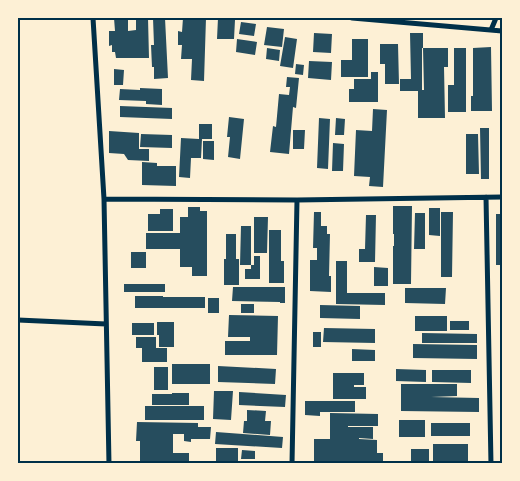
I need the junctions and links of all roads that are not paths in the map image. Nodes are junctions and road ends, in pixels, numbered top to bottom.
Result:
1 (93, 18) edge
2 (352, 18) edge
3 (496, 18) edge
4 (377, 19) edge
5 (491, 30) junction
6 (502, 31) edge
7 (486, 197) junction
8 (502, 197) edge
9 (104, 199) junction
10 (297, 200) junction
11 (18, 320) edge
12 (106, 324) junction
13 (109, 464) edge
14 (292, 464) edge
15 (491, 464) edge

1 - 9 street
2 - 4 street
3 - 5 street
4 - 5 street
5 - 6 street
7 - 8 street
7 - 10 street
7 - 15 street
9 - 10 street
9 - 12 street
10 - 14 street
11 - 12 street
12 - 13 street

